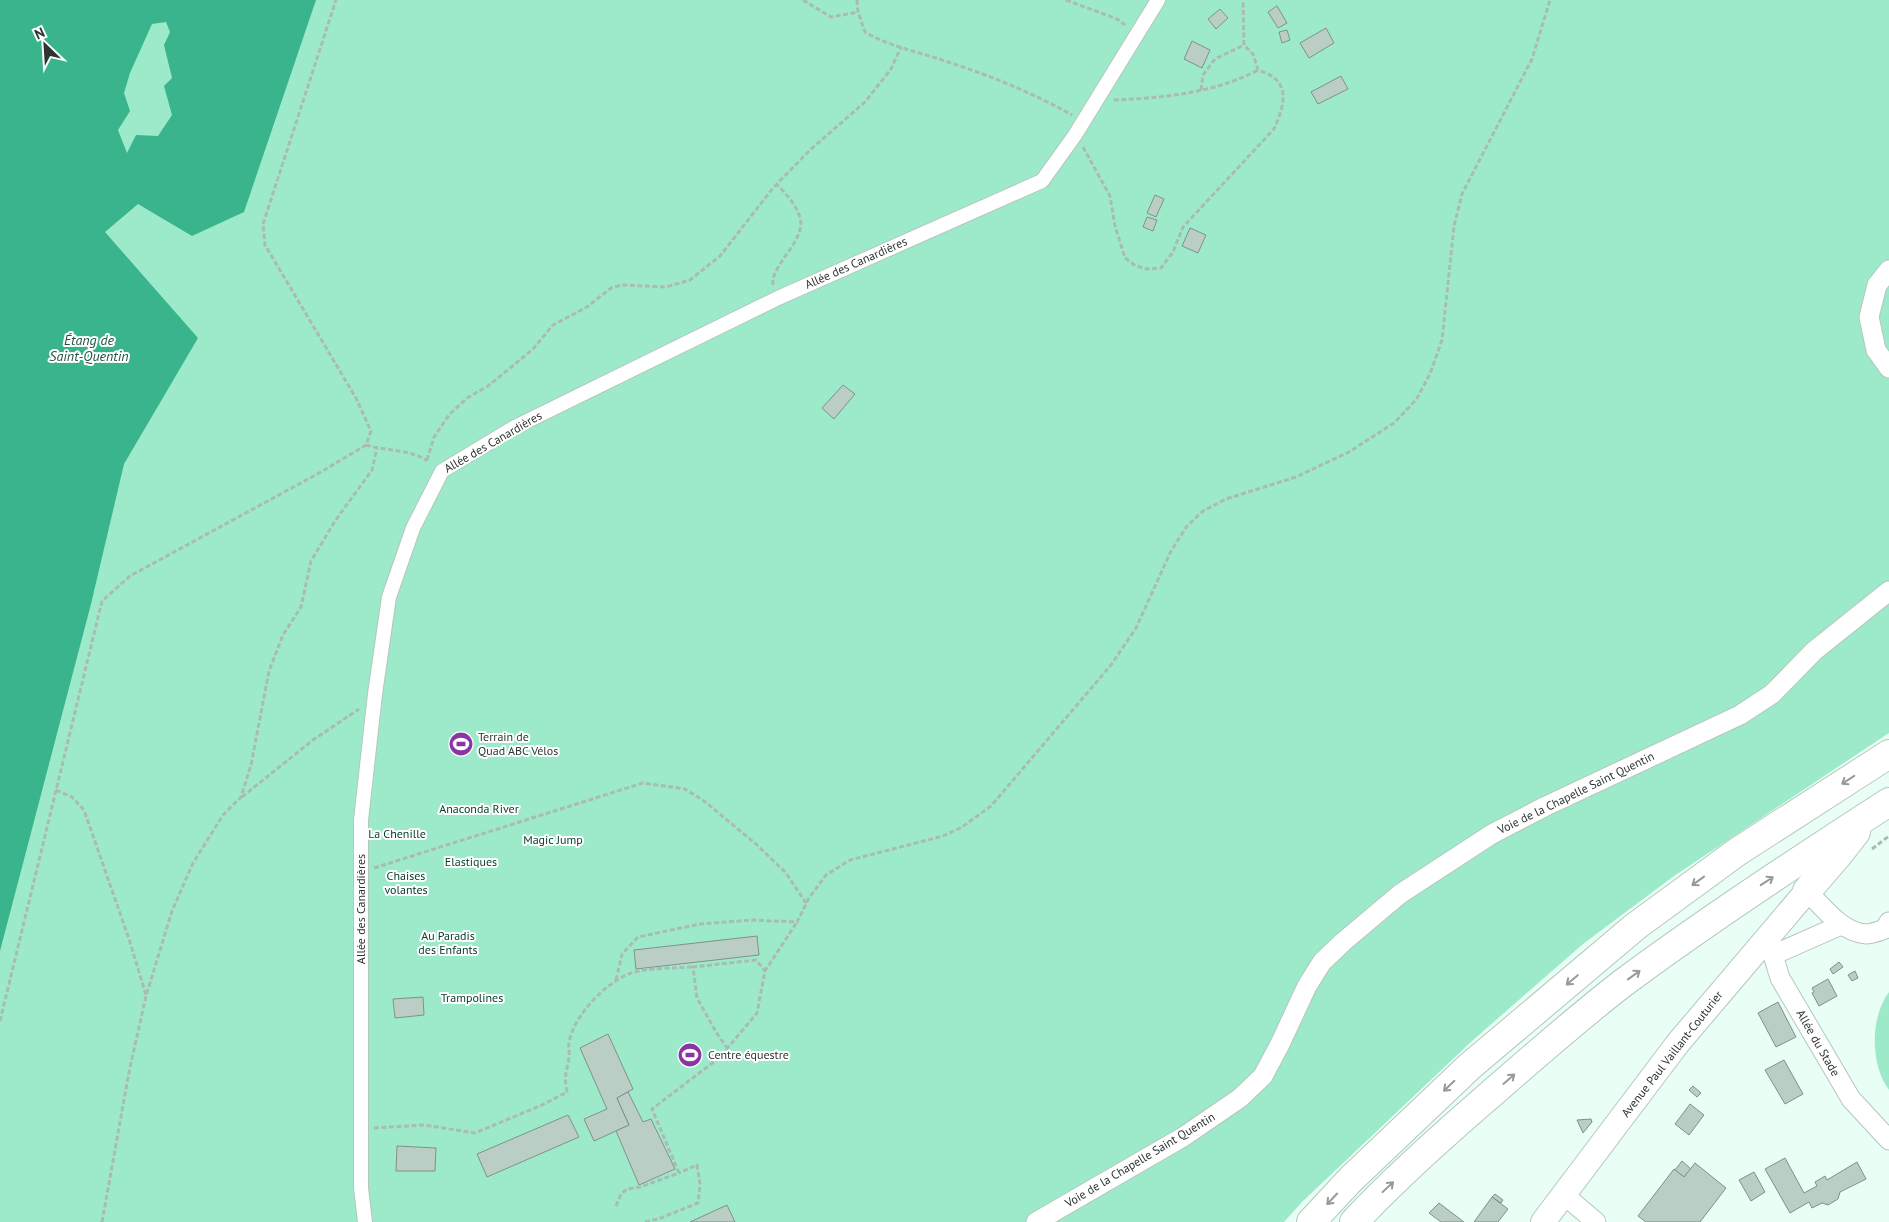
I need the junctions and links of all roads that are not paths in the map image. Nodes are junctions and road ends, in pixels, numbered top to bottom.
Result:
1 (1158, 0) edge
2 (1889, 270) edge
3 (1889, 368) edge
4 (1889, 591) edge
5 (1889, 754) edge
6 (1879, 808) edge
7 (1807, 891) junction
8 (1889, 922) edge
9 (1841, 925) junction
10 (1772, 944) junction
11 (1889, 1140) edge
12 (1564, 1194) junction
13 (365, 1222) edge
14 (1036, 1222) edge
15 (1311, 1222) edge
16 (1354, 1222) edge
17 (1543, 1222) edge
18 (1596, 1222) edge

1 - 13 street, Allée des Canardières
2 - 3 street
4 - 14 street, Voie de la Chapelle Saint Quentin
5 -> 15 main road
6 - 7 main road
16 -> 6 main road
7 - 9 street
7 - 10 street, Avenue Paul Vaillant-Couturier
8 - 9 street
9 - 10 street
10 - 11 street, Allée du Stade
10 - 12 street, Avenue Paul Vaillant-Couturier
12 - 17 street, Avenue Paul Vaillant-Couturier
12 - 18 street

